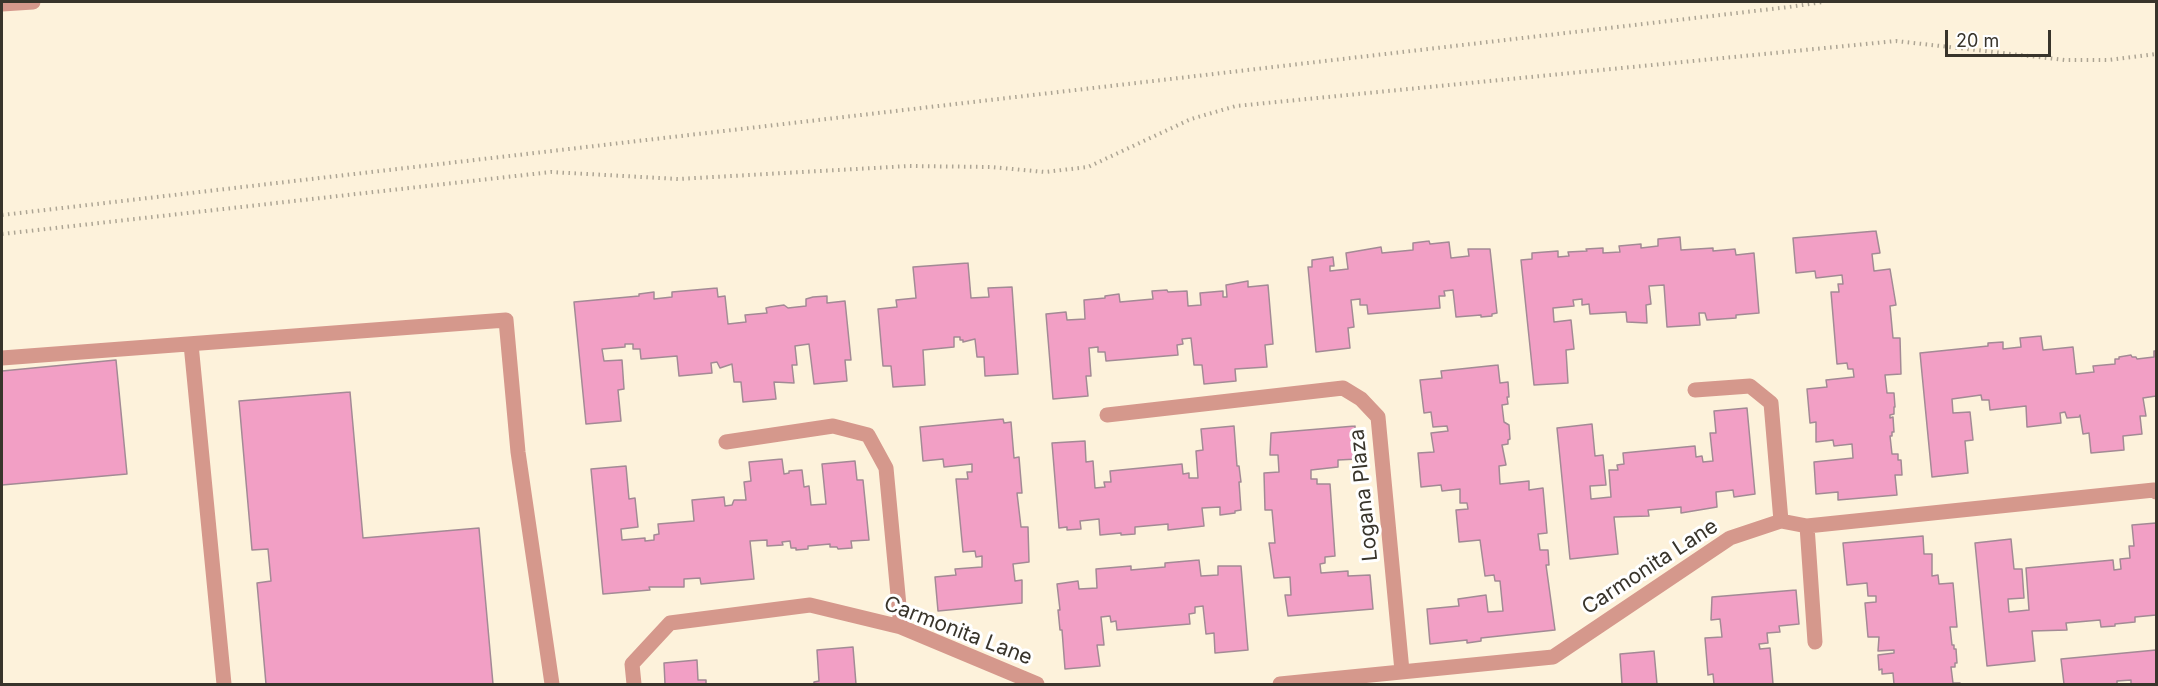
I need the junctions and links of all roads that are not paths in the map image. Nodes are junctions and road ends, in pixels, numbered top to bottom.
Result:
1 (33, 2) edge
2 (2, 4) edge
3 (191, 344) junction
4 (2, 358) edge
5 (1695, 390) dead end
6 (1107, 415) dead end
7 (726, 442) dead end
8 (2155, 491) edge
9 (1782, 521) junction
10 (1807, 526) junction
11 (901, 627) junction
12 (1815, 642) dead end
13 (1402, 671) junction
14 (224, 684) edge
15 (552, 684) edge
16 (634, 684) edge
17 (1037, 684) edge
18 (1280, 684) edge

1 - 2 street
3 - 4 street
3 - 14 street
3 - 15 street
5 - 9 street
6 - 13 street, Logana Plaza
7 - 11 street
8 - 10 street, Carmonita Lane
9 - 10 street, Carmonita Lane
9 - 13 street, Carmonita Lane
10 - 12 street
11 - 16 street, Carmonita Lane
11 - 17 street, Carmonita Lane
13 - 18 street, Carmonita Lane

